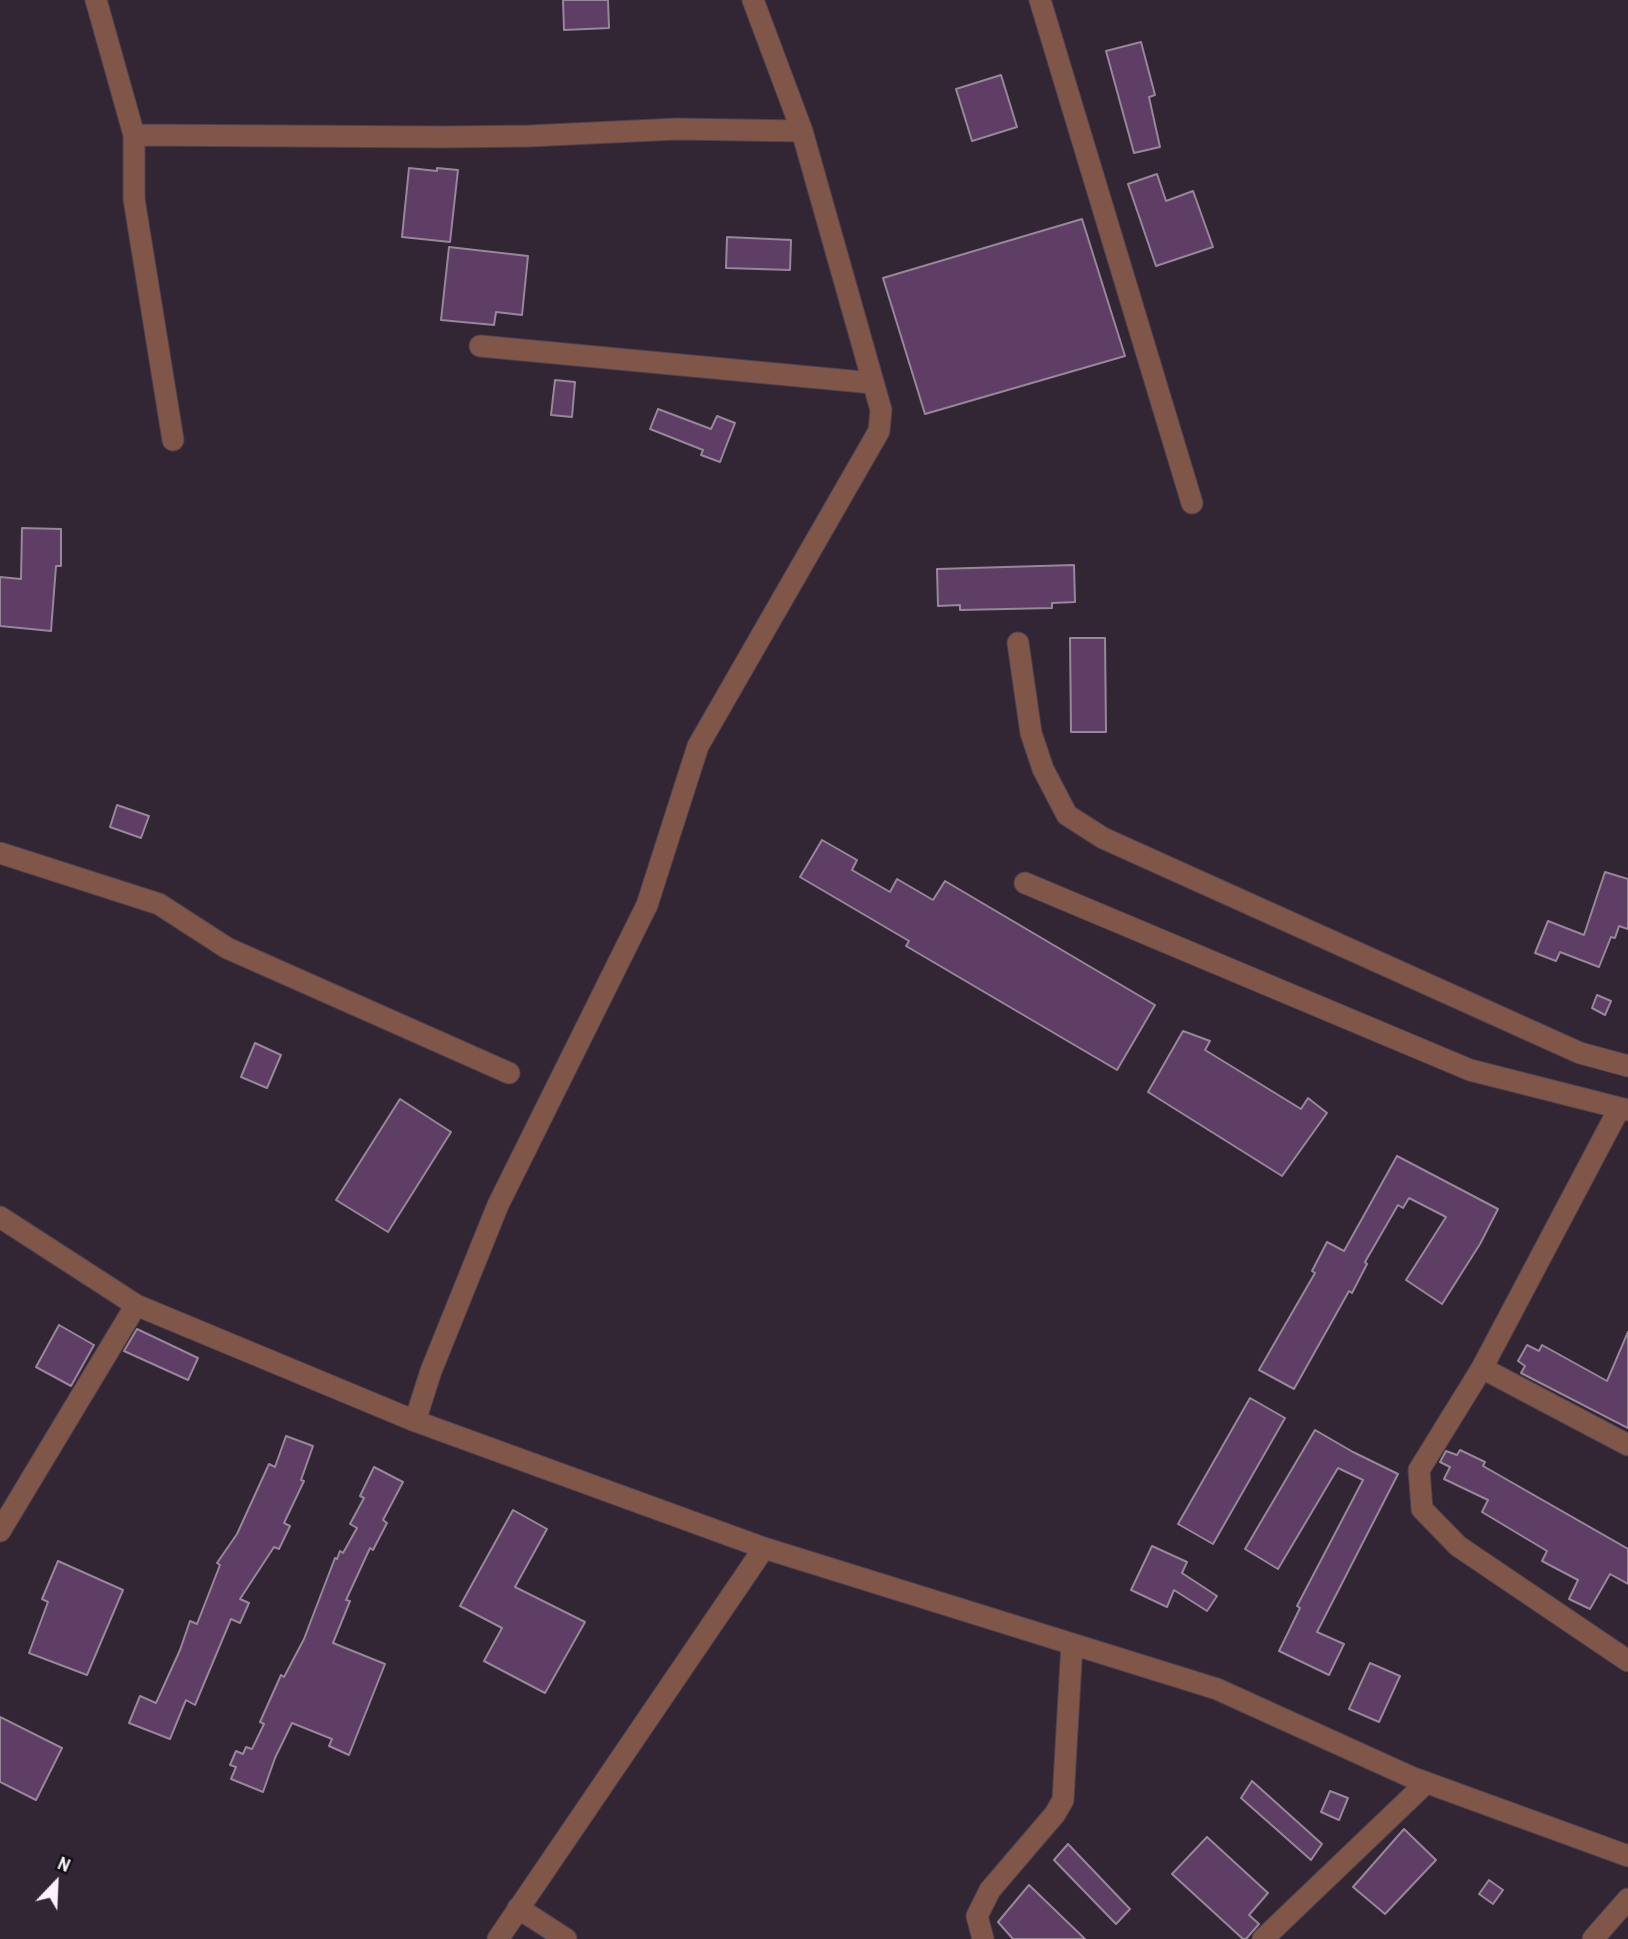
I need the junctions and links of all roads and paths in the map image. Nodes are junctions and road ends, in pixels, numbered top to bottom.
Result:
1 (96, 0) edge
2 (753, 0) edge
3 (1040, 0) edge
4 (802, 131) junction
5 (134, 135) junction
6 (480, 346) dead end
7 (873, 383) junction
8 (173, 440) dead end
9 (1192, 503) dead end
10 (1018, 643) dead end
11 (0, 853) edge
12 (1025, 883) dead end
13 (1628, 1066) edge
14 (509, 1073) dead end
15 (1623, 1109) edge
16 (0, 1217) edge
17 (136, 1305) junction
18 (1482, 1368) junction
19 (415, 1421) junction
20 (1628, 1445) edge
21 (0, 1531) edge
22 (764, 1548) junction
23 (1072, 1644) junction
24 (1628, 1661) edge
25 (1426, 1783) junction
26 (1628, 1856) edge
27 (1628, 1899) edge
28 (518, 1908) junction
29 (498, 1939) edge
30 (566, 1939) edge
31 (983, 1939) edge
32 (1263, 1939) edge
33 (1593, 1939) edge

1 - 5 street
2 - 4 street
3 - 9 street
4 - 5 street
4 - 7 street
5 - 8 street
6 - 7 street
7 - 19 street
10 - 13 street
11 - 14 street
12 - 15 street
15 - 18 street
16 - 17 street
17 - 19 street
17 - 21 street
18 - 20 street
18 - 24 street
19 - 22 street
22 - 23 street
22 - 28 street
23 - 25 street
23 - 31 street
25 - 26 street
25 - 32 street
27 - 33 street
28 - 29 street
28 - 30 street

